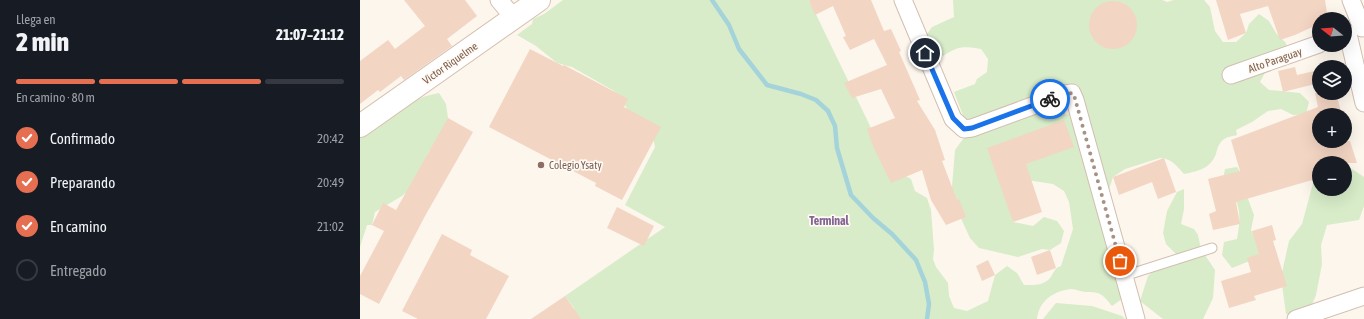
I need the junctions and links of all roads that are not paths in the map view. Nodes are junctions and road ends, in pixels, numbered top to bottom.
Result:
1 (499, 0) edge
2 (539, 0) edge
3 (903, 0) edge
4 (1351, 0) edge
5 (514, 18) junction
6 (1355, 31) edge
7 (1312, 46) edge
8 (1231, 75) dead end
9 (1364, 103) edge
10 (360, 126) edge
11 (1212, 248) dead end
12 (1124, 276) junction
13 (1364, 296) edge
14 (1136, 319) edge
15 (1296, 319) edge

1 - 5 street
2 - 5 street, Victor Riquelme
3 - 12 street
4 - 6 street
5 - 10 street, Victor Riquelme
6 - 9 street
7 - 8 street, Alto Paraguay
11 - 12 lane
12 - 14 street
13 - 15 street

